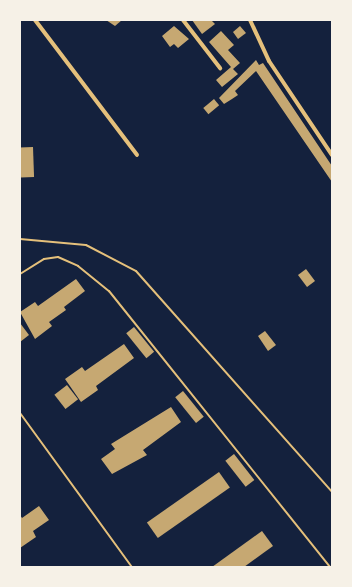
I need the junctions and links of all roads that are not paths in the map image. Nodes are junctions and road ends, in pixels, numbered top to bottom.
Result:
1 (35, 20) edge
2 (183, 20) edge
3 (250, 20) edge
4 (220, 68) dead end
5 (137, 155) dead end
6 (332, 155) edge
7 (20, 239) edge
8 (20, 274) edge
9 (20, 413) edge
10 (332, 492) edge
11 (132, 567) edge
12 (330, 567) edge

1 - 5 street
2 - 4 street
3 - 6 street
7 - 10 lane
8 - 12 lane
9 - 11 lane

